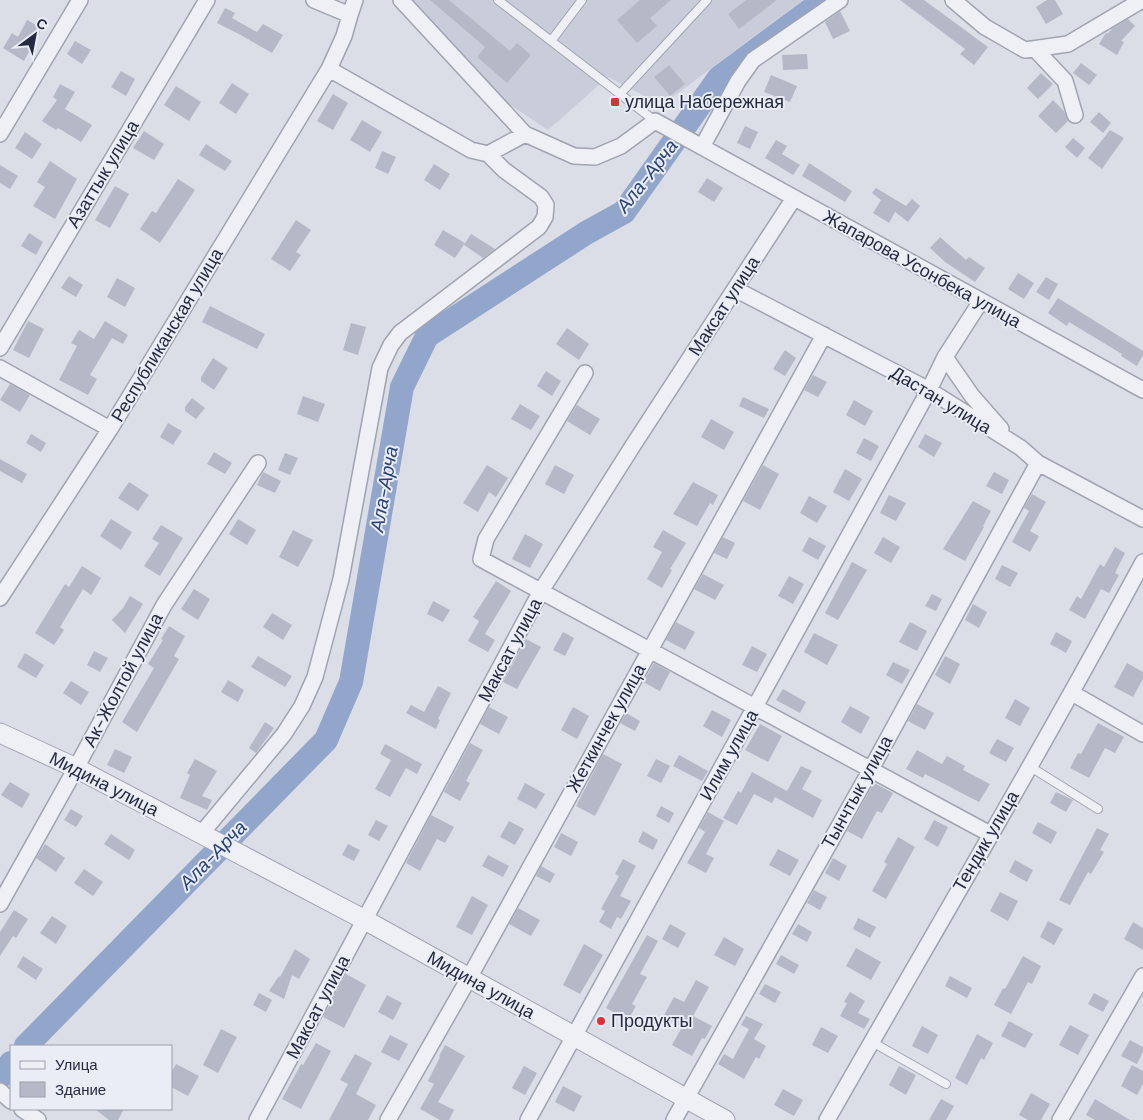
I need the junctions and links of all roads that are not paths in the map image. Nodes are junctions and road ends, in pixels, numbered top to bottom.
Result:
1 (80, 0) edge
2 (207, 0) edge
3 (314, 0) edge
4 (355, 0) edge
5 (402, 0) edge
6 (498, 0) edge
7 (582, 0) edge
8 (707, 0) edge
9 (840, 0) edge
10 (953, 0) edge
11 (1142, 0) edge
12 (350, 15) junction
13 (551, 41) junction
14 (1035, 48) junction
15 (329, 69) junction
16 (620, 94) junction
17 (1075, 115) dead end
18 (656, 121) junction
19 (0, 134) edge
20 (525, 134) junction
21 (702, 147) junction
22 (488, 154) junction
23 (794, 198) junction
24 (735, 289) junction
25 (981, 301) junction
26 (824, 335) junction
27 (0, 348) edge
28 (945, 357) junction
29 (0, 368) edge
30 (585, 373) dead end
31 (930, 390) junction
32 (1143, 390) edge
33 (110, 429) junction
34 (1021, 448) junction
35 (1038, 462) junction
36 (258, 463) dead end
37 (1143, 519) edge
38 (1143, 562) edge
39 (541, 591) junction
40 (0, 598) edge
41 (649, 651) junction
42 (1072, 693) junction
43 (755, 708) junction
44 (0, 733) edge
45 (1143, 734) edge
46 (1030, 766) junction
47 (76, 768) junction
48 (870, 771) junction
49 (1098, 809) dead end
50 (990, 834) junction
51 (204, 835) junction
52 (0, 904) edge
53 (365, 920) junction
54 (1143, 976) edge
55 (469, 978) junction
56 (575, 1037) junction
57 (872, 1042) junction
58 (946, 1084) dead end
59 (687, 1098) junction
60 (23, 1110) edge
61 (38, 1120) edge
62 (257, 1120) edge
63 (388, 1120) edge
64 (528, 1120) edge
65 (674, 1120) edge
66 (725, 1120) edge
67 (828, 1120) edge
68 (1060, 1120) edge

1 - 19 street
2 - 27 street, Азаттык улица
3 - 12 street
4 - 12 street, Республиканская улица
5 - 20 street
6 - 13 lane
7 - 13 lane
8 - 16 lane
9 - 21 street
10 - 14 street
11 - 14 street
12 - 15 street, Республиканская улица
13 - 16 lane
14 - 17 street
15 - 22 street
15 - 33 street, Республиканская улица
16 - 18 lane
18 - 20 street
18 - 21 street, Жапарова Усонбека улица
20 - 22 street
21 - 23 street, Жапарова Усонбека улица
22 - 51 street
23 - 24 street, Максат улица
23 - 25 street, Жапарова Усонбека улица
24 - 26 street, Дастан улица
24 - 39 street, Максат улица
25 - 28 street, Илим улица
25 - 32 street, Жапарова Усонбека улица
26 - 31 street, Дастан улица
26 - 41 street, Жеткинчек улица
28 - 31 street, Илим улица
28 - 34 street
29 - 33 street
30 - 39 street
31 - 34 street, Дастан улица
31 - 43 street, Илим улица
33 - 40 street, Республиканская улица
34 - 35 street, Дастан улица
35 - 37 street, Дастан улица
35 - 48 street, Тынчтык улица
36 - 47 street, Ак-Жолтой улица
38 - 42 street, Тендик улица
39 - 41 street
39 - 53 street, Максат улица
41 - 43 street
41 - 55 street, Жеткинчек улица
42 - 45 street
42 - 46 street, Тендик улица
43 - 48 street
43 - 56 street, Илим улица
44 - 47 street, Мидина улица
46 - 49 lane
46 - 50 street, Тендик улица
47 - 51 street, Мидина улица
47 - 52 street, Ак-Жолтой улица
48 - 50 street
48 - 59 street, Тынчтык улица
50 - 57 street, Тендик улица
51 - 53 street, Мидина улица
53 - 55 street, Мидина улица
53 - 62 street, Максат улица
54 - 68 street
55 - 56 street, Мидина улица
55 - 63 street, Жеткинчек улица
56 - 59 street, Мидина улица
56 - 64 street, Илим улица
57 - 58 lane
57 - 67 street, Тендик улица
59 - 65 street, Тынчтык улица
59 - 66 street, Мидина улица
60 - 61 street

